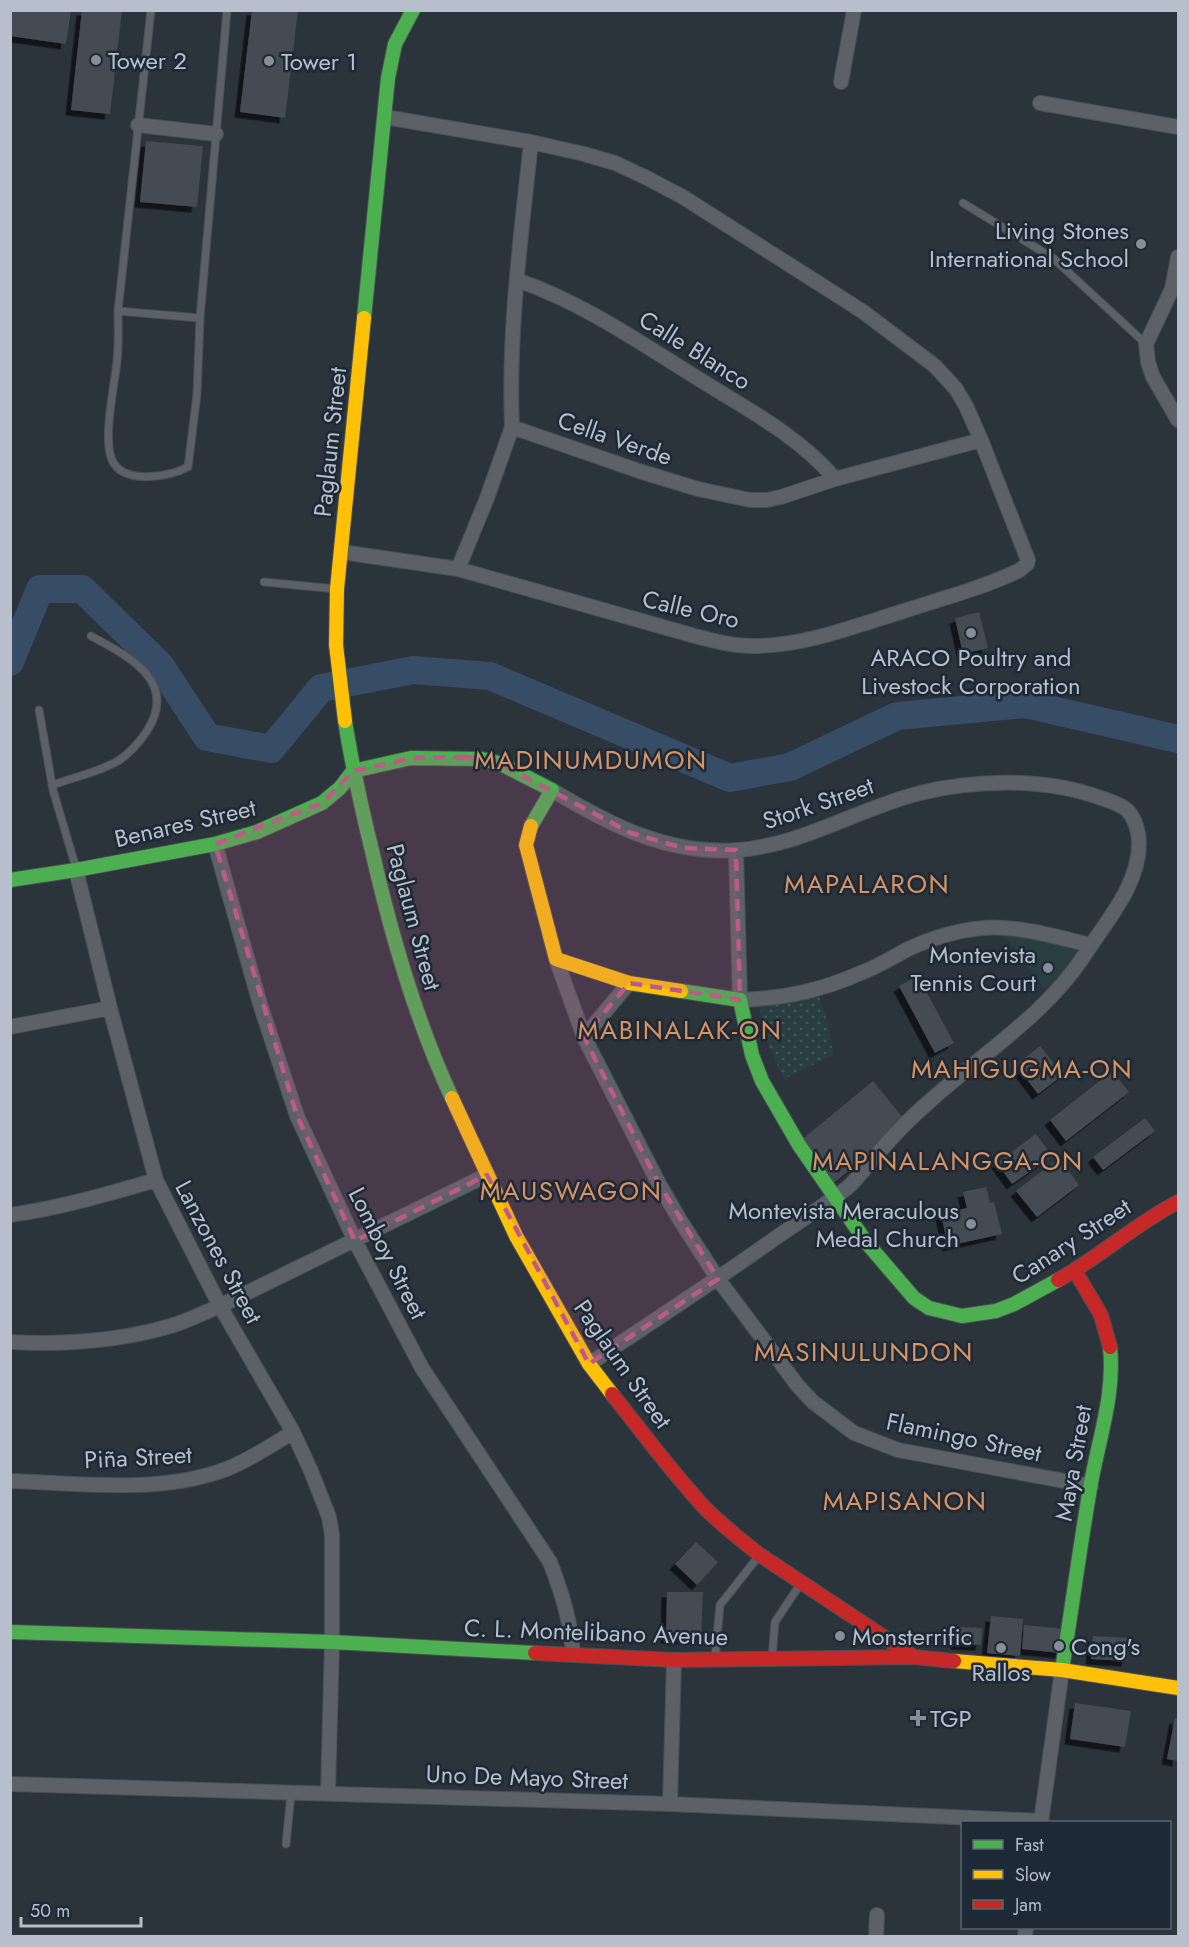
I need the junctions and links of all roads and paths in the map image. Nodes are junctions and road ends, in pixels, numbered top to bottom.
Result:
1 (151, 10) edge
2 (227, 10) edge
3 (413, 10) edge
4 (854, 10) edge
5 (841, 82) dead end
6 (1040, 103) dead end
7 (385, 117) junction
8 (138, 125) junction
9 (1179, 127) edge
10 (216, 134) junction
11 (531, 142) junction
12 (963, 203) dead end
13 (1179, 258) edge
14 (517, 280) junction
15 (118, 311) junction
16 (200, 318) junction
17 (1146, 344) junction
18 (1179, 420) edge
19 (512, 427) junction
20 (981, 440) junction
21 (835, 479) junction
22 (342, 552) junction
23 (458, 568) junction
24 (264, 582) dead end
25 (337, 589) junction
26 (91, 636) dead end
27 (39, 710) dead end
28 (354, 771) junction
29 (53, 785) junction
30 (552, 790) junction
31 (215, 844) junction
32 (736, 850) junction
33 (76, 870) junction
34 (10, 879) edge
35 (1091, 945) junction
36 (556, 959) junction
37 (629, 983) junction
38 (740, 1000) junction
39 (110, 1008) junction
40 (10, 1027) edge
41 (584, 1037) junction
42 (487, 1175) junction
43 (156, 1180) junction
44 (834, 1197) junction
45 (1179, 1202) edge
46 (10, 1215) edge
47 (355, 1241) junction
48 (1075, 1271) junction
49 (718, 1279) junction
50 (220, 1306) junction
51 (10, 1342) edge
52 (589, 1364) junction
53 (293, 1432) junction
54 (10, 1481) edge
55 (1091, 1486) junction
56 (760, 1555) junction
57 (801, 1583) junction
58 (10, 1632) edge
59 (332, 1642) junction
60 (573, 1655) junction
61 (914, 1657) junction
62 (772, 1659) junction
63 (674, 1660) junction
64 (715, 1660) junction
65 (1062, 1670) junction
66 (1179, 1688) edge
67 (10, 1784) edge
68 (328, 1793) junction
69 (291, 1794) junction
70 (670, 1804) junction
71 (1021, 1821) edge
72 (1042, 1821) edge
73 (286, 1844) dead end
74 (877, 1915) dead end
75 (876, 1936) edge

1 - 8 lane
2 - 10 lane
3 - 7 street, Paglaum Street
4 - 5 street
6 - 9 street
7 - 11 street
7 - 22 street, Paglaum Street
8 - 10 street
8 - 15 lane
10 - 16 lane
11 - 14 street
11 - 20 street
12 - 17 lane
13 - 17 street
14 - 19 street
14 - 21 street, Calle Blanco
15 - 16 lane
15 - 16 lane
17 - 18 street
19 - 21 street, Cella Verde
19 - 23 street
20 - 21 street, Cella Verde
20 - 23 street, Calle Oro
22 - 23 street, Calle Oro
22 - 25 street, Paglaum Street
24 - 25 lane
25 - 28 street, Paglaum Street
26 - 29 lane
27 - 29 lane
28 - 30 street, Stork Street
28 - 31 street, Benares Street
28 - 42 street, Paglaum Street
29 - 33 lane
30 - 32 street, Stork Street
30 - 36 street, Flamingo Street
31 - 33 street, Benares Street
31 - 47 street, Lomboy Street
32 - 35 street, Stork Street
32 - 38 street, Canary Street
33 - 34 street, Benares Street
33 - 39 street, Lanzones Street
35 - 38 street
35 - 44 street, Stork Street
36 - 37 street
36 - 41 street, Flamingo Street
37 - 38 street
37 - 41 street
38 - 44 street, Canary Street
39 - 40 street
39 - 43 street, Lanzones Street
41 - 49 street, Flamingo Street
42 - 47 street
42 - 52 street, Paglaum Street
43 - 46 street
43 - 50 street, Lanzones Street
44 - 48 street, Canary Street
44 - 49 street, Stork Street
45 - 48 street, Canary Street
47 - 50 street
47 - 60 street, Lomboy Street
48 - 55 street, Maya Street
49 - 52 street, Stork Street
49 - 55 street, Flamingo Street
50 - 51 street
50 - 53 street, Lanzones Street
52 - 56 street, Paglaum Street
53 - 54 street, Piña Street
53 - 59 street, Lanzones Street
55 - 65 street, Maya Street
56 - 57 street, Paglaum Street
56 - 64 lane
57 - 61 street, Paglaum Street
57 - 62 lane
58 - 59 street, C. L. Montelibano Avenue
59 - 60 street, C. L. Montelibano Avenue
59 - 68 street, Lanzones Street
60 - 63 street, C. L. Montelibano Avenue
61 - 62 street, C. L. Montelibano Avenue
61 - 65 street, C. L. Montelibano Avenue
62 - 64 street, C. L. Montelibano Avenue
63 - 64 street, C. L. Montelibano Avenue
63 - 70 street
65 - 66 street, C. L. Montelibano Avenue
65 - 72 street
67 - 69 street, Uno De Mayo Street
68 - 69 street, Uno De Mayo Street
68 - 70 street, Uno De Mayo Street
69 - 73 lane
70 - 71 street, Uno De Mayo Street
74 - 75 street

